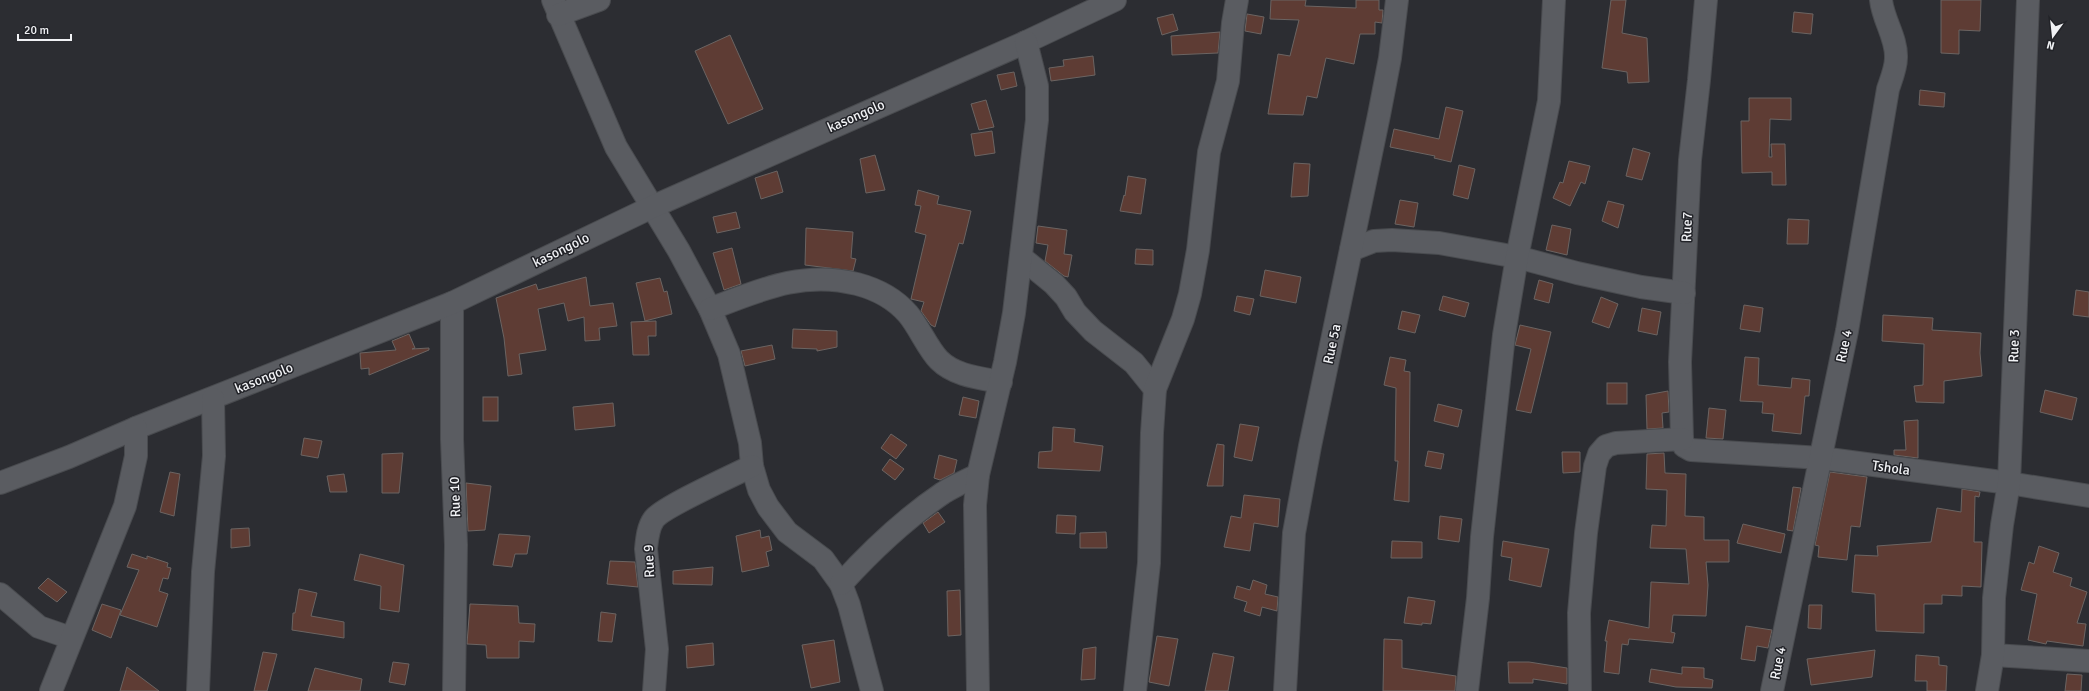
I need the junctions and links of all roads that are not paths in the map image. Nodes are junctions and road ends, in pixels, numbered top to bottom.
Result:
1 (599, 0) edge
2 (1115, 0) edge
3 (1237, 0) edge
4 (1400, 0) edge
5 (1554, 0) edge
6 (1706, 0) edge
7 (1881, 0) edge
8 (2028, 0) edge
9 (556, 8) edge
10 (1026, 42) junction
11 (652, 207) junction
12 (1351, 250) junction
13 (1517, 257) junction
14 (1022, 258) junction
15 (1684, 293) junction
16 (452, 302) junction
17 (710, 309) junction
18 (1001, 382) junction
19 (1155, 389) junction
20 (213, 399) junction
21 (136, 428) junction
22 (1687, 445) junction
23 (1821, 458) junction
24 (752, 466) junction
25 (978, 474) junction
26 (0, 483) edge
27 (2009, 483) junction
28 (2089, 496) edge
29 (841, 584) junction
30 (0, 594) edge
31 (71, 638) junction
32 (1993, 655) junction
33 (2089, 661) edge
34 (51, 691) edge
35 (198, 691) edge
36 (454, 691) edge
37 (654, 691) edge
38 (872, 691) edge
39 (978, 691) edge
40 (1135, 691) edge
41 (1285, 691) edge
42 (1468, 691) edge
43 (1580, 691) edge
44 (1772, 691) edge
45 (1987, 691) edge

1 - 9 street
2 - 10 street, kasongolo
3 - 19 street
4 - 12 street, Rue 5a
5 - 13 street
6 - 15 street, Rue7
7 - 23 street, Rue 4
8 - 27 street, Rue 3
9 - 11 street
10 - 11 street, kasongolo
10 - 14 street
11 - 16 street, kasongolo
11 - 17 street
12 - 13 street
12 - 41 street, Rue 5a
13 - 15 street
13 - 42 street
14 - 18 street
14 - 19 street
15 - 22 street, Rue7
16 - 20 street, kasongolo
16 - 36 street, Rue 10
17 - 18 street
17 - 24 street
18 - 25 street
19 - 40 street
20 - 21 street, kasongolo
20 - 35 street
21 - 26 street, kasongolo
21 - 31 street
22 - 23 street, Tshola
22 - 43 street, Tshola
23 - 27 street, Tshola
23 - 44 street, Rue 4
24 - 29 street
24 - 37 street, Rue 9
25 - 29 street
25 - 39 street
27 - 28 street, Tshola
27 - 32 street, Rue 3
29 - 38 street
30 - 31 street
31 - 34 street
32 - 33 street
32 - 45 street, Rue 3

